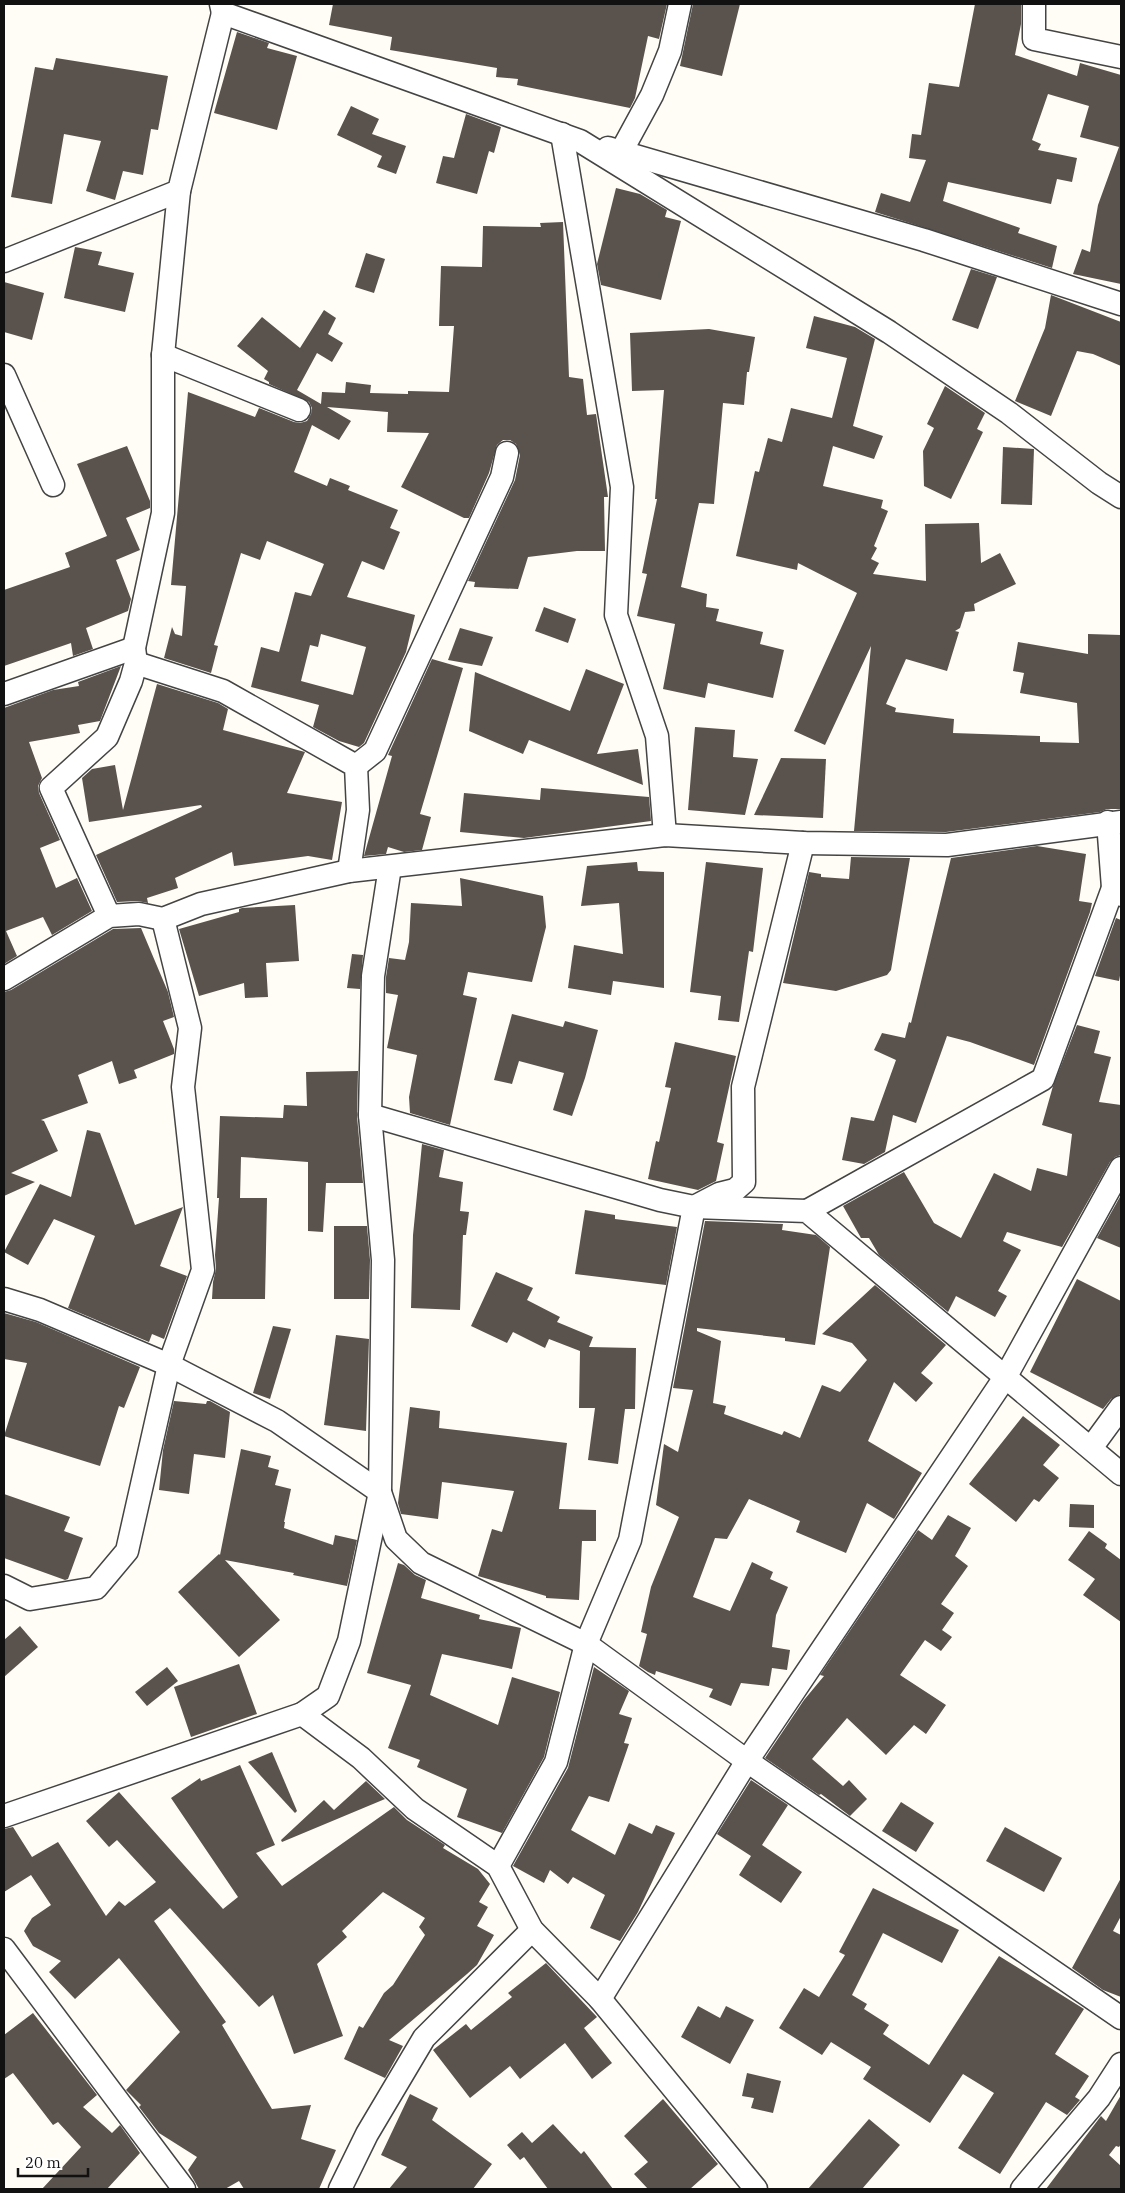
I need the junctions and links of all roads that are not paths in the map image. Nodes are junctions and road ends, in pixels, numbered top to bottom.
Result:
1 (680, 4) edge
2 (1034, 4) edge
3 (222, 8) edge
4 (1121, 57) edge
5 (571, 137) junction
6 (621, 152) junction
7 (179, 191) junction
8 (4, 261) edge
9 (1121, 304) edge
10 (163, 355) junction
11 (4, 375) edge
12 (299, 410) dead end
13 (507, 453) dead end
14 (53, 485) dead end
15 (1121, 497) edge
16 (135, 655) junction
17 (4, 694) edge
18 (356, 766) junction
19 (1115, 822) edge
20 (665, 835) junction
21 (803, 843) junction
22 (390, 867) junction
23 (349, 871) junction
24 (1117, 892) edge
25 (108, 916) junction
26 (163, 919) junction
27 (4, 979) edge
28 (370, 1115) junction
29 (1121, 1168) edge
30 (694, 1207) junction
31 (807, 1211) junction
32 (4, 1299) edge
33 (169, 1365) junction
34 (1006, 1376) junction
35 (1121, 1407) edge
36 (1091, 1448) junction
37 (1121, 1474) edge
38 (380, 1492) junction
39 (4, 1586) edge
40 (586, 1644) junction
41 (302, 1714) junction
42 (747, 1761) junction
43 (4, 1816) edge
44 (498, 1866) junction
45 (532, 1930) junction
46 (4, 1949) edge
47 (600, 1999) junction
48 (1121, 2018) edge
49 (1121, 2064) edge
50 (184, 2189) edge
51 (340, 2189) edge
52 (756, 2189) edge
53 (1022, 2189) edge

1 - 6 street
2 - 4 street
3 - 5 street
3 - 7 street
5 - 6 street
5 - 15 street
5 - 20 street
6 - 9 street
7 - 8 street
7 - 10 street
10 - 12 street
10 - 16 street
11 - 14 street
13 - 18 street
16 - 17 street
16 - 18 street
16 - 25 street
18 - 23 street
19 - 21 street
19 - 24 street
20 - 21 street
20 - 22 street
21 - 30 street
22 - 23 street
22 - 28 street
23 - 26 street
24 - 31 street
25 - 26 street
25 - 27 street
26 - 33 street
28 - 30 street
28 - 38 street
29 - 34 street
30 - 31 street
30 - 40 street
31 - 34 street
32 - 33 street
33 - 38 street
33 - 39 street
34 - 36 street
34 - 42 street
35 - 36 street
36 - 37 street
38 - 40 street
38 - 41 street
40 - 42 street
40 - 44 street
41 - 43 street
41 - 44 street
42 - 47 street
42 - 48 street
44 - 45 street
45 - 47 street
45 - 51 street
46 - 50 street
47 - 52 street
49 - 53 street

